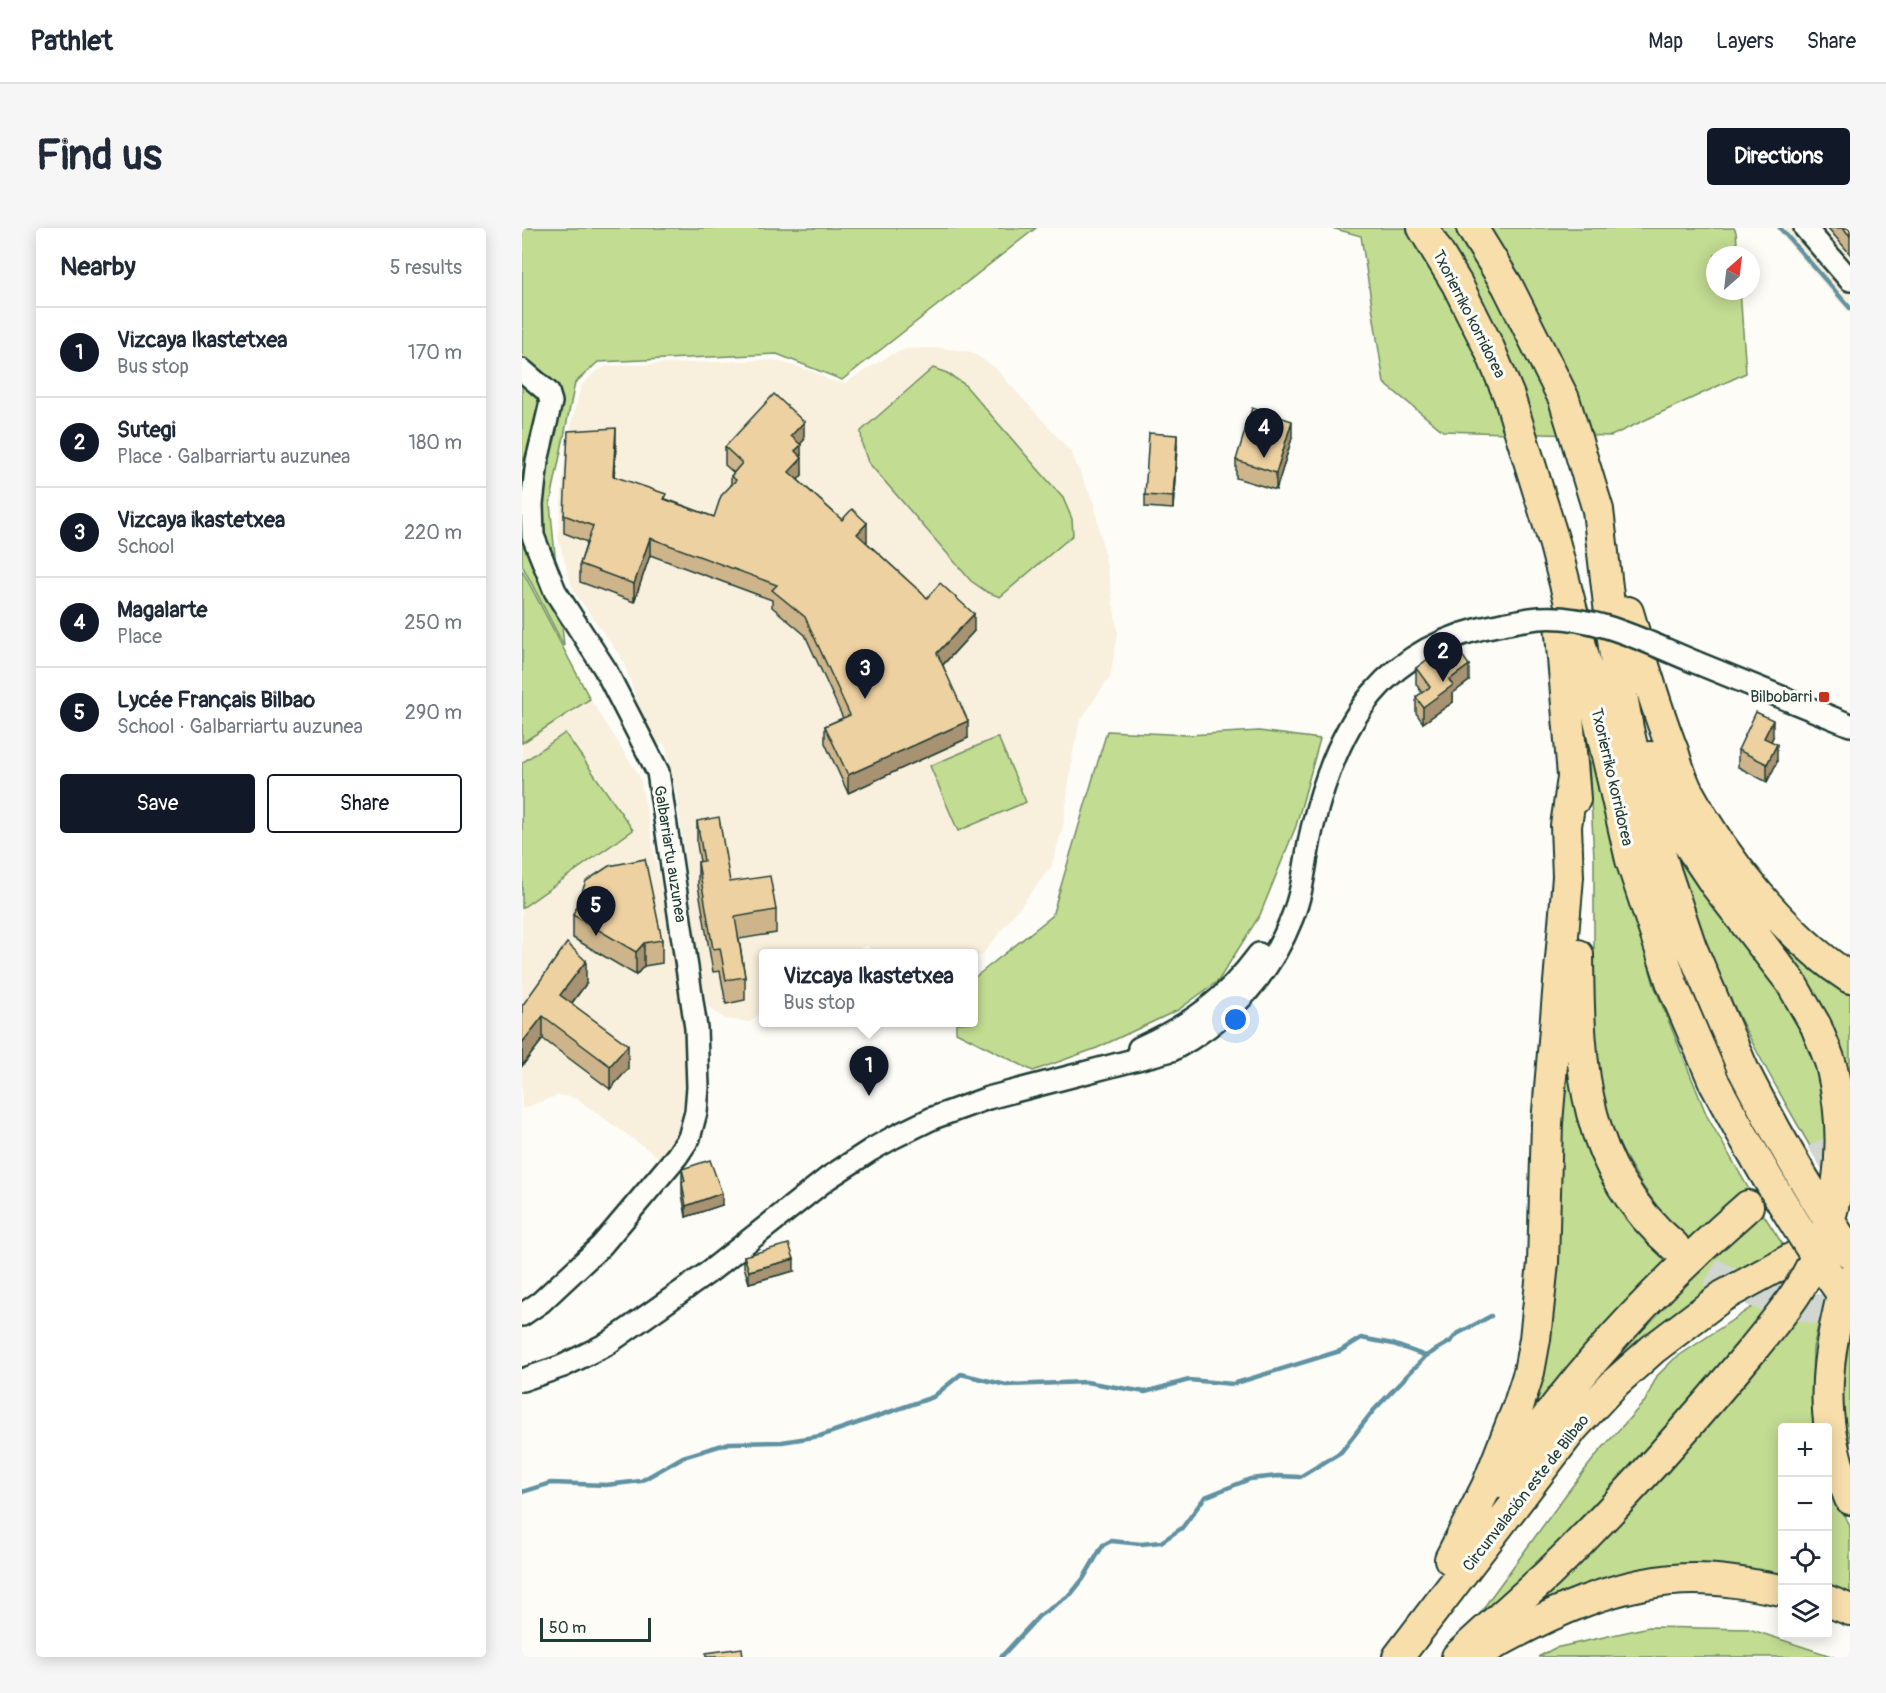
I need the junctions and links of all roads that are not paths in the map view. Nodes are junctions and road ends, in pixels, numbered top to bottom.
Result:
1 (1423, 228) edge
2 (1472, 228) edge
3 (1804, 228) edge
4 (1850, 280) edge
5 (522, 370) edge
6 (1598, 510) junction
7 (1555, 545) junction
8 (1608, 582) junction
9 (1850, 725) edge
10 (1573, 778) junction
11 (1850, 978) edge
12 (1748, 1206) dead end
13 (1850, 1230) edge
14 (1850, 1245) edge
15 (1674, 1246) tunnel mouth
16 (1850, 1253) edge
17 (1850, 1270) edge
18 (1850, 1305) edge
19 (522, 1315) edge
20 (647, 1315) junction
21 (522, 1370) edge
22 (522, 1380) edge
23 (1850, 1499) edge
24 (1450, 1559) junction
25 (1778, 1589) edge
26 (1832, 1603) edge
27 (1850, 1610) edge
28 (1380, 1657) edge
29 (1398, 1657) edge
30 (1419, 1657) edge
31 (1457, 1657) edge
32 (1471, 1657) edge

1 - 7 highway, Txorierriko korridorea
2 - 6 highway, Txorierriko korridorea
3 - 4 street
5 - 19 street, Galbarriartu auzunea
6 - 8 highway, Txorierriko korridorea
6 - 11 highway
7 - 10 highway
7 - 18 highway, Txorierriko korridorea, bridge
8 - 16 highway, Txorierriko korridorea, bridge
8 - 31 highway, bridge
9 - 20 street, bridge
10 - 15 highway
10 - 24 highway
12 - 24 highway
13 - 29 highway, Circunvalación este de Bilbao
14 - 30 highway, Circunvalación este de Bilbao
17 - 23 highway, bridge
20 - 21 street
20 - 22 street
24 - 28 highway
25 - 32 highway
26 - 27 highway

